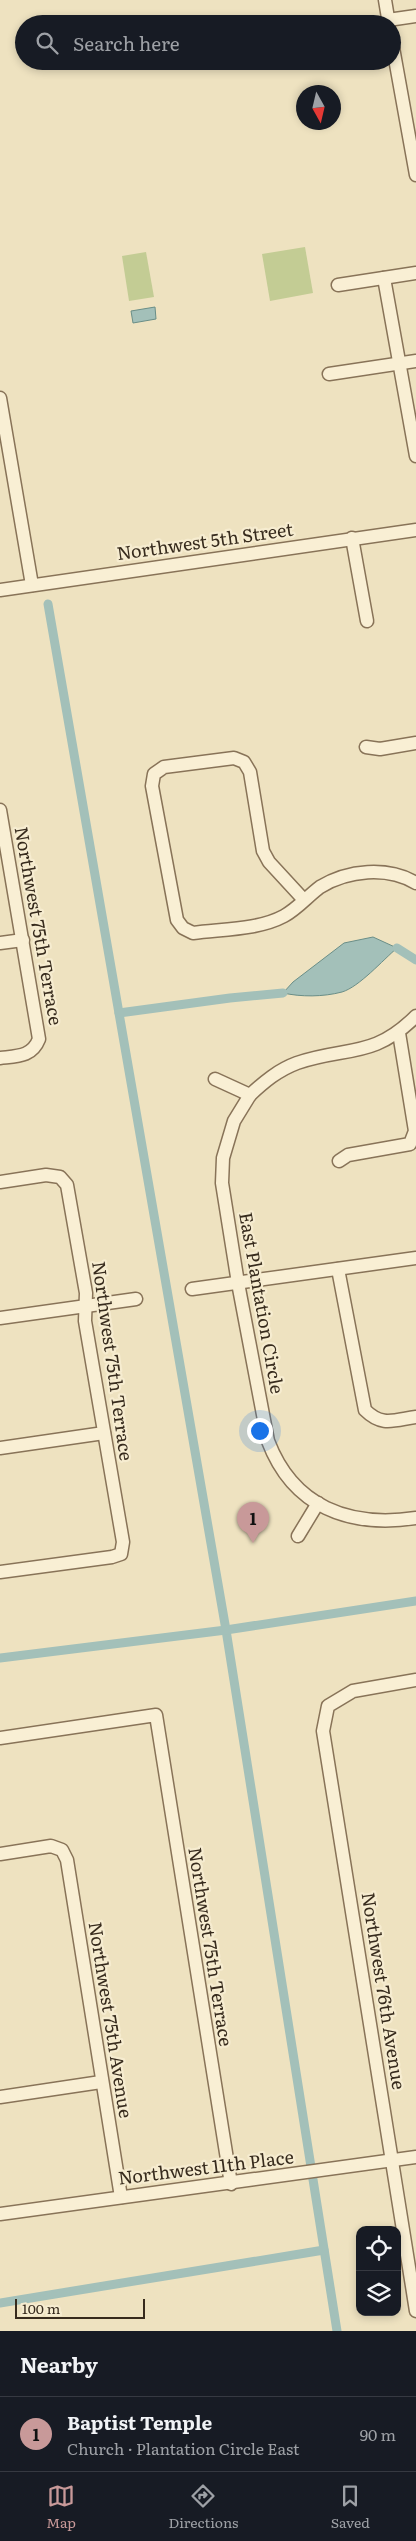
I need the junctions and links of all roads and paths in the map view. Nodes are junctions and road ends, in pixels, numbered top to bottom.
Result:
1 (385, 0) edge
2 (388, 15) edge
3 (416, 16) edge
4 (401, 19) edge
5 (397, 70) edge
6 (416, 175) edge
7 (416, 273) edge
8 (384, 278) junction
9 (338, 285) dead end
10 (416, 361) edge
11 (398, 364) junction
12 (329, 374) dead end
13 (0, 398) edge
14 (416, 456) edge
15 (416, 530) edge
16 (352, 538) junction
17 (32, 586) junction
18 (0, 590) edge
19 (367, 622) dead end
20 (416, 743) edge
21 (366, 747) dead end
22 (0, 810) edge
23 (416, 883) edge
24 (304, 900) junction
25 (23, 940) junction
26 (0, 943) edge
27 (416, 1016) edge
28 (399, 1033) junction
29 (0, 1058) edge
30 (215, 1079) dead end
31 (250, 1096) junction
32 (339, 1161) dead end
33 (0, 1182) edge
34 (416, 1258) edge
35 (338, 1269) junction
36 (238, 1283) junction
37 (192, 1289) dead end
38 (136, 1299) dead end
39 (85, 1306) junction
40 (0, 1318) edge
41 (416, 1417) edge
42 (104, 1433) junction
43 (0, 1448) edge
44 (318, 1503) junction
45 (416, 1518) edge
46 (298, 1536) dead end
47 (0, 1572) edge
48 (416, 1680) edge
49 (0, 1738) edge
50 (0, 1854) edge
51 (101, 2082) junction
52 (0, 2097) edge
53 (416, 2157) edge
54 (392, 2160) junction
55 (231, 2184) junction
56 (122, 2197) junction
57 (0, 2214) edge
58 (416, 2311) edge

1 - 2 street
3 - 4 street
5 - 6 street
7 - 8 street
8 - 9 street
8 - 11 street
10 - 11 street
11 - 12 street
11 - 14 street
13 - 17 street
15 - 16 street, Northwest 5th Street
16 - 17 street, Northwest 5th Street
16 - 19 street
17 - 18 street, Northwest 5th Street
20 - 21 street
22 - 25 street, Northwest 75th Terrace
23 - 24 street
24 - 24 street
25 - 26 street
25 - 29 street, Northwest 75th Terrace
27 - 28 street, East Plantation Circle
28 - 31 street, East Plantation Circle
28 - 32 street
30 - 31 street
31 - 36 street, East Plantation Circle
33 - 39 street, Northwest 75th Terrace
34 - 35 street
35 - 36 street
35 - 41 street
36 - 37 street
36 - 44 street, East Plantation Circle
38 - 39 street
39 - 40 street
39 - 42 street, Northwest 75th Terrace
42 - 43 street
42 - 47 street, Northwest 75th Terrace
44 - 45 street, East Plantation Circle
44 - 46 street
48 - 54 street, Northwest 76th Avenue
49 - 55 street, Northwest 75th Terrace
50 - 51 street, Northwest 75th Avenue
51 - 52 street
51 - 56 street, Northwest 75th Avenue
53 - 54 street, Northwest 11th Place
54 - 55 street, Northwest 11th Place
54 - 58 street, Northwest 76th Avenue
55 - 56 street, Northwest 11th Place
56 - 57 street, Northwest 11th Place

